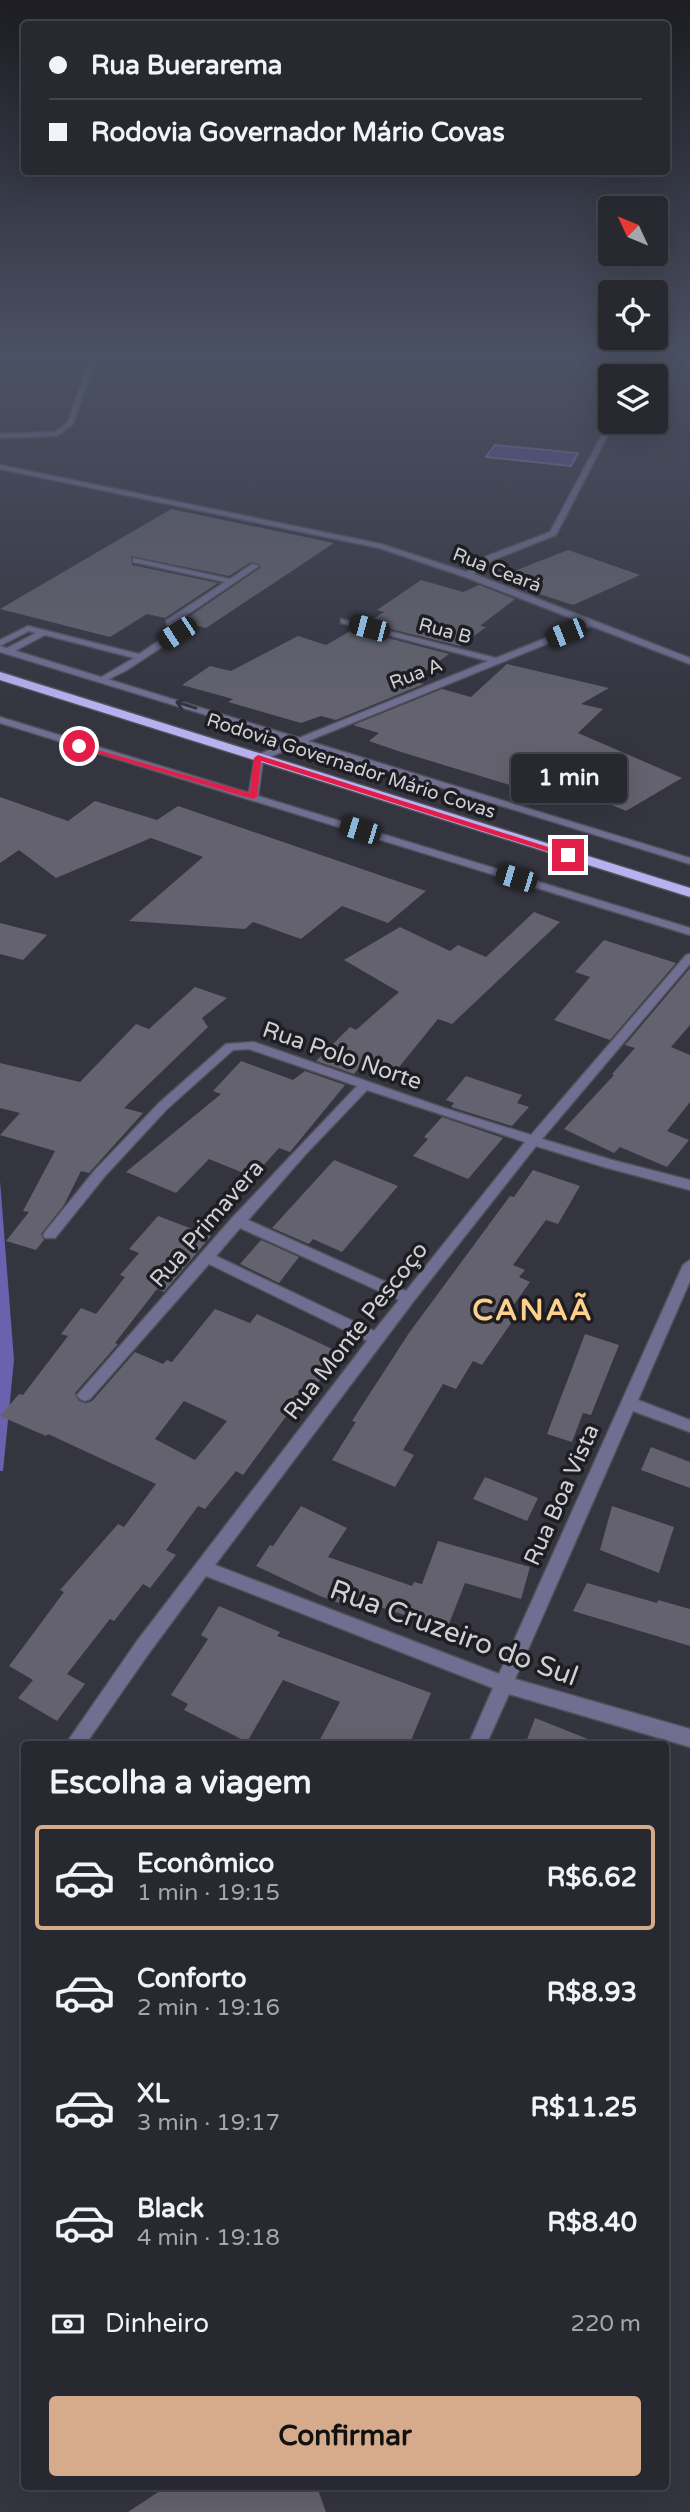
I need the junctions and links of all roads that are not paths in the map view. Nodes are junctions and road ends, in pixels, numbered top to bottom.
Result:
1 (35, 474) edge
2 (584, 474) edge
3 (135, 560) dead end
4 (255, 566) dead end
5 (468, 575) junction
6 (230, 581) junction
7 (344, 621) dead end
8 (588, 624) junction
9 (44, 632) junction
10 (0, 643) edge
11 (4, 650) edge
12 (140, 657) junction
13 (497, 661) junction
14 (690, 661) edge
15 (1, 677) edge
16 (102, 679) junction
17 (0, 720) edge
18 (298, 739) junction
19 (258, 758) junction
20 (253, 797) junction
21 (690, 860) edge
22 (690, 893) edge
23 (690, 932) edge
24 (690, 957) edge
25 (365, 1085) junction
26 (534, 1140) junction
27 (690, 1185) edge
28 (237, 1221) junction
29 (50, 1235) dead end
30 (206, 1257) junction
31 (690, 1265) edge
32 (408, 1298) junction
33 (377, 1339) junction
34 (85, 1395) dead end
35 (628, 1403) junction
36 (690, 1426) edge
37 (204, 1568) junction
38 (503, 1684) junction
39 (690, 1738) edge
40 (77, 1741) edge
41 (479, 1741) edge

1 - 5 street, Rua Ceará
2 - 5 street
3 - 6 street
4 - 6 street
5 - 8 street, Rua Ceará
6 - 12 street
7 - 13 street, Rua B
8 - 13 street, Rua A
8 - 14 street, Rua Ceará
9 - 10 street
9 - 11 street
9 - 12 street
11 - 16 street
12 - 16 street
13 - 18 street, Rua A
15 - 19 highway, Rodovia Governador Mário Covas
18 -> 16 street
17 - 20 street
18 - 19 street, Rua A
18 - 21 street
19 - 20 street
19 - 22 highway, Rodovia Governador Mário Covas
20 - 23 street
24 - 26 street, Rua Monte Pescoço
25 - 26 street, Rua Polo Norte
25 - 28 street, Rua Primavera
25 - 29 street, Rua Polo Norte
26 - 27 street, Rua Polo Norte
26 - 32 street, Rua Monte Pescoço
28 - 30 street, Rua Primavera
28 - 32 street
30 - 33 street
30 - 34 street, Rua Primavera
31 - 35 street, Rua Boa Vista
32 - 33 street, Rua Monte Pescoço
33 - 37 street, Rua Monte Pescoço
35 - 36 street
35 - 38 street, Rua Boa Vista
37 - 38 street, Rua Cruzeiro do Sul
37 - 40 street, Rua Monte Pescoço
38 - 39 street, Rua Cruzeiro do Sul
38 - 41 street, Rua Boa Vista

